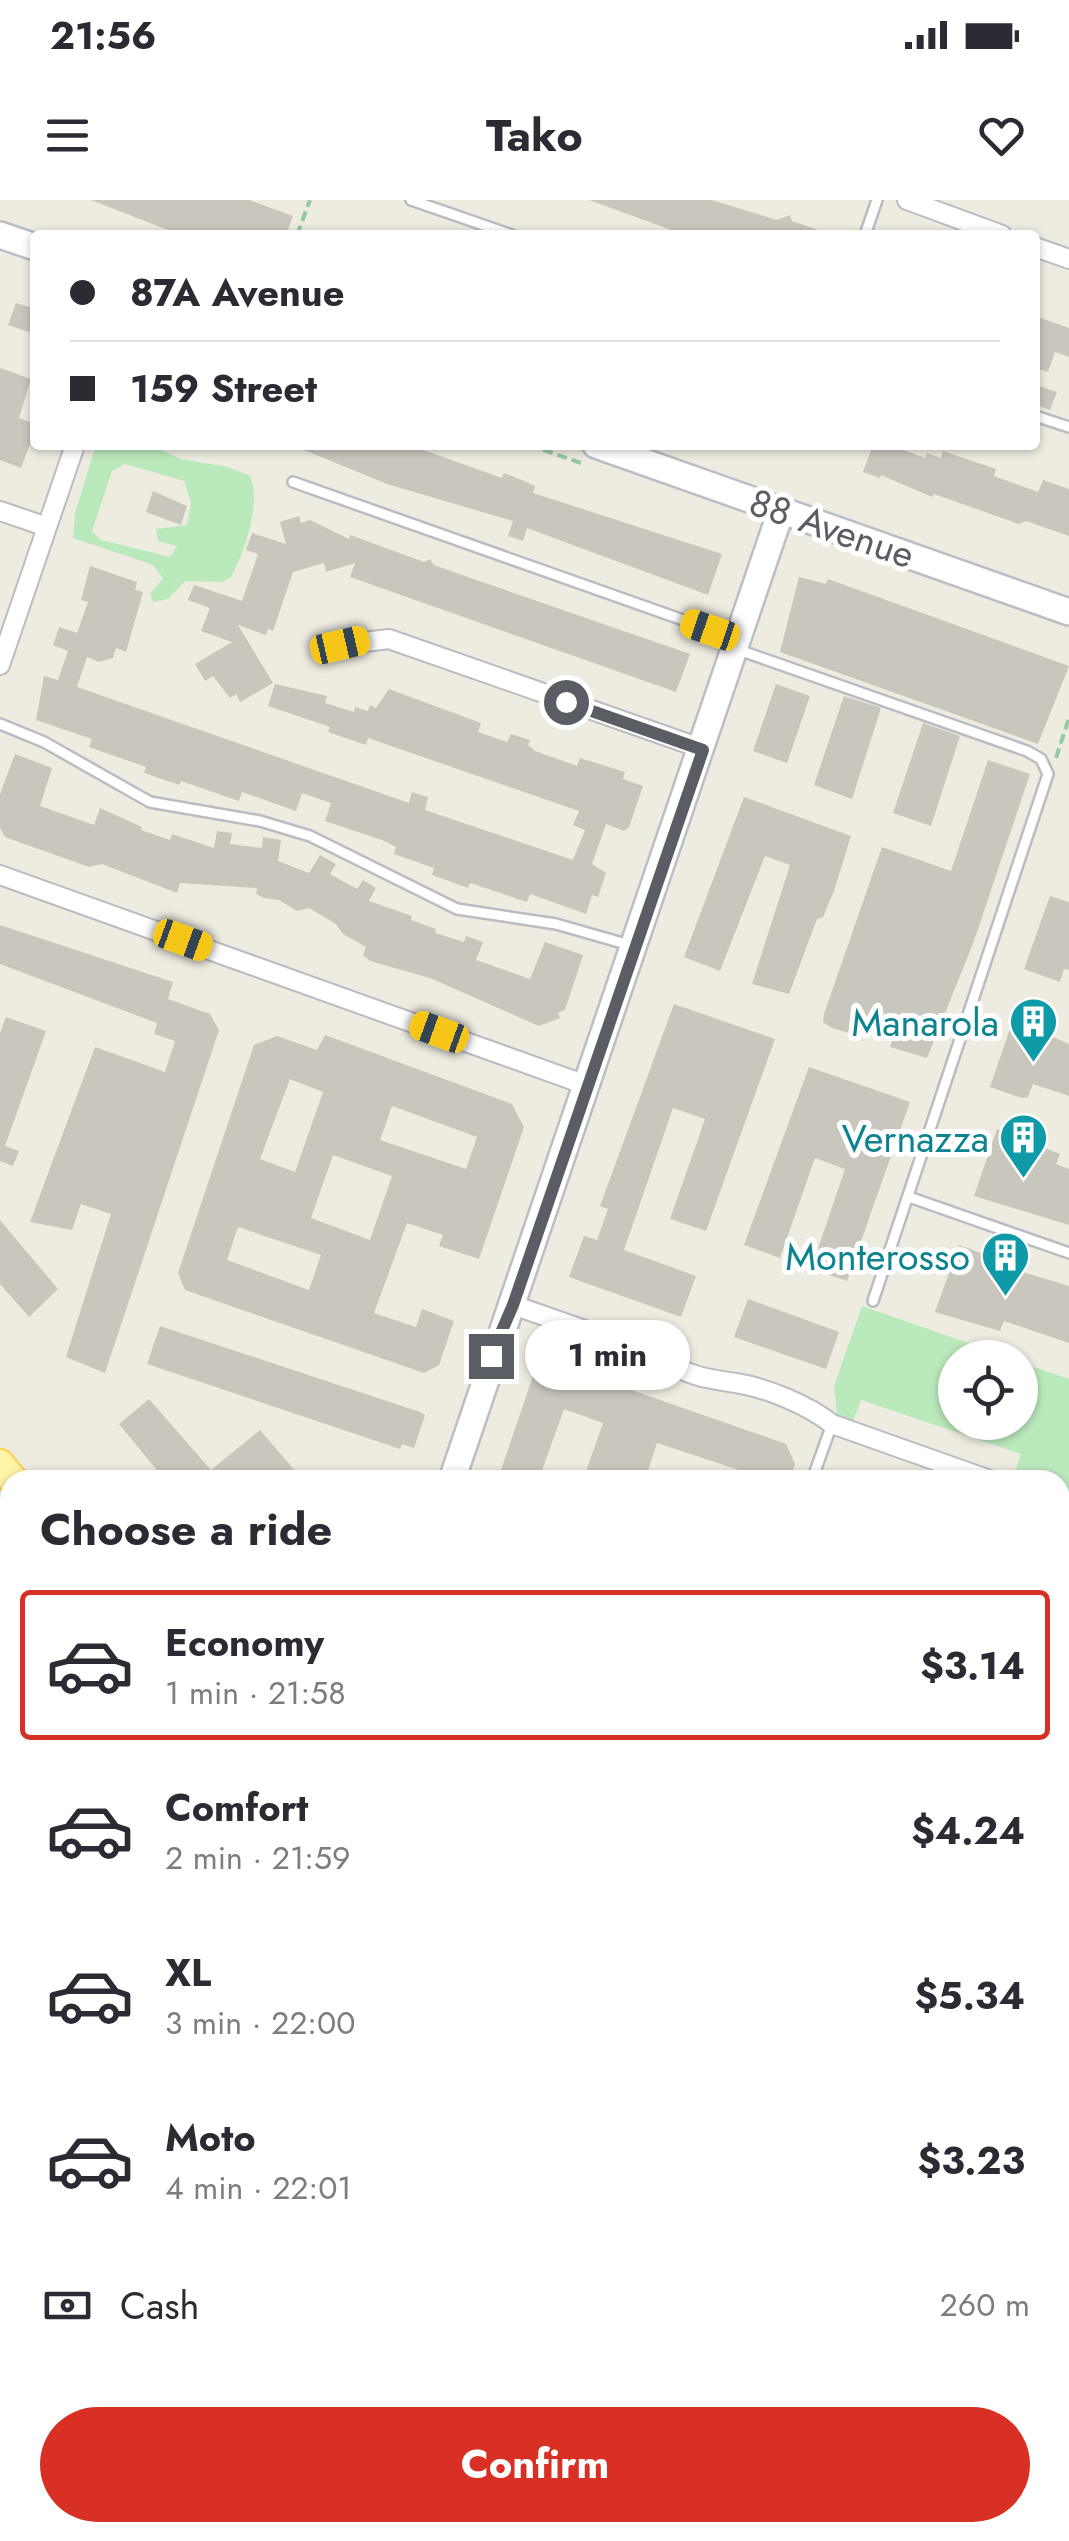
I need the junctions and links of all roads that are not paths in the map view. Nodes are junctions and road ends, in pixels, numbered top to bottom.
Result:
1 (411, 200) edge
2 (877, 200) edge
3 (906, 200) edge
4 (498, 230) edge
5 (867, 230) edge
6 (988, 230) edge
7 (0, 235) edge
8 (30, 245) edge
9 (1040, 249) edge
10 (1069, 259) edge
11 (1040, 418) edge
12 (1069, 428) edge
13 (73, 450) edge
14 (610, 450) edge
15 (293, 482) dead end
16 (781, 510) junction
17 (0, 511) edge
18 (47, 527) junction
19 (1069, 612) edge
20 (737, 644) junction
21 (340, 645) dead end
22 (0, 665) edge
23 (0, 724) edge
24 (703, 750) junction
25 (0, 875) edge
26 (635, 947) junction
27 (586, 1084) junction
28 (909, 1197) junction
29 (1069, 1253) edge
30 (873, 1301) dead end
31 (513, 1305) junction
32 (832, 1424) junction
33 (455, 1470) edge
34 (816, 1470) edge
35 (962, 1470) edge

1 - 4 lane
2 - 5 lane
3 - 6 street
7 - 8 street
9 - 10 street
11 - 12 lane
13 - 18 street
14 - 16 street, 88 Avenue
15 - 20 lane
16 - 19 street, 88 Avenue
16 - 20 street
17 - 18 street
18 - 22 street
20 - 24 street
20 - 28 lane
21 - 24 street
23 - 26 lane
24 - 26 street
25 - 27 street
26 - 27 street
27 - 31 street
28 - 29 lane
28 - 30 lane
31 - 32 street
31 - 33 street
32 - 34 lane
32 - 35 street

